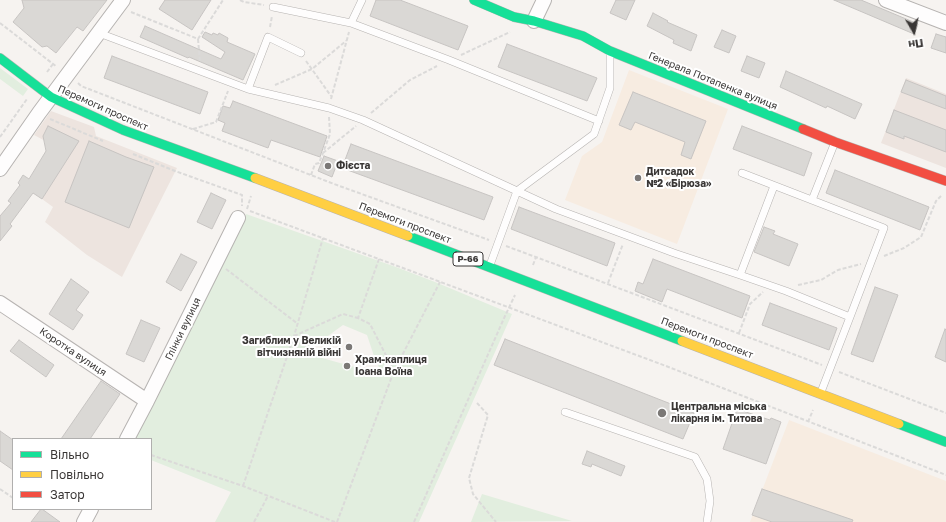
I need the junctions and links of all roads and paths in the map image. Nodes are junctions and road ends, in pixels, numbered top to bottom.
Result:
1 (223, 0) edge
2 (240, 0) edge
3 (362, 0) edge
4 (474, 0) edge
5 (544, 0) edge
6 (886, 0) edge
7 (121, 3) edge
8 (273, 7) junction
9 (534, 21) junction
10 (0, 23) edge
11 (351, 23) junction
12 (946, 23) edge
13 (513, 31) dead end
14 (99, 33) junction
15 (268, 37) junction
16 (198, 39) junction
17 (346, 40) dead end
18 (610, 51) junction
19 (300, 53) joint
20 (0, 58) edge
21 (449, 60) junction
22 (53, 64) junction
23 (312, 69) junction
24 (201, 72) junction
25 (45, 74) dead end
26 (68, 75) junction
27 (232, 83) junction
28 (248, 89) junction
29 (259, 92) junction
30 (51, 97) junction
31 (331, 97) dead end
32 (28, 98) dead end
33 (47, 118) dead end
34 (363, 120) junction
35 (599, 121) junction
36 (193, 129) junction
37 (0, 137) edge
38 (106, 142) dead end
39 (835, 142) junction
40 (323, 153) dead end
41 (133, 154) dead end
42 (0, 169) edge
43 (742, 173) dead end
44 (946, 181) edge
45 (774, 186) junction
46 (517, 191) junction
47 (812, 200) junction
48 (238, 218) dead end
49 (626, 236) junction
50 (322, 238) junction
51 (498, 243) junction
52 (379, 259) junction
53 (216, 261) junction
54 (489, 267) junction
55 (740, 275) junction
56 (440, 282) junction
57 (608, 284) junction
58 (769, 285) junction
59 (0, 303) edge
60 (509, 308) junction
61 (850, 317) junction
62 (358, 318) junction
63 (298, 324) junction
64 (739, 333) junction
65 (294, 336) junction
66 (830, 368) junction
67 (394, 371) junction
68 (821, 393) junction
69 (147, 401) junction
70 (477, 403) dead end
71 (565, 412) dead end
72 (946, 413) edge
73 (128, 438) edge
74 (946, 442) edge
75 (152, 455) edge
76 (946, 475) edge
77 (244, 486) junction
78 (0, 489) edge
79 (268, 496) junction
80 (12, 497) edge
81 (90, 510) edge
82 (84, 522) edge
83 (254, 522) edge
84 (336, 522) edge
85 (414, 522) edge
86 (494, 522) edge
87 (707, 522) edge

1 - 16 path
2 - 8 path
3 - 11 lane
4 - 9 main road, Генерала Потапенка вулиця
5 - 9 street
6 - 12 street
7 - 14 street
7 - 16 path
8 - 11 lane
8 - 15 path
9 - 18 main road, Генерала Потапенка вулиця
10 - 22 path
11 - 21 lane
13 - 21 path
14 - 24 lane
14 - 26 street
15 - 19 lane
15 - 28 lane
16 - 24 path
17 - 23 path
18 - 35 lane
18 - 39 main road, Генерала Потапенка вулиця
19 - 23 path
20 - 30 main road, Перемоги проспект / Р-66
21 - 34 path
21 - 35 lane
22 - 25 path
22 - 26 path
23 - 29 path
23 - 31 path
24 - 27 lane
26 - 30 street
26 - 36 path
27 - 28 lane
27 - 36 path
28 - 29 lane
29 - 34 lane
30 - 42 street
30 - 54 main road, Перемоги проспект / Р-66
32 - 37 path
33 - 38 path
34 - 40 path
34 - 46 lane
35 - 46 lane
36 - 51 path
39 - 44 main road, Генерала Потапенка вулиця
39 - 47 lane
41 - 50 path
43 - 45 lane
45 - 47 lane
45 - 55 lane
46 - 49 lane
46 - 51 lane
47 - 61 lane
48 - 53 street, Глінки вулиця
49 - 55 lane
49 - 57 path
50 - 52 path
50 - 63 path
51 - 54 lane
51 - 57 path
52 - 56 path
52 - 62 path
53 - 63 path
53 - 69 street, Глінки вулиця
54 - 68 main road, Перемоги проспект / Р-66
55 - 58 lane
56 - 60 path
56 - 67 path
57 - 64 path
58 - 61 lane
58 - 64 path
59 - 69 street, Коротка вулиця
60 - 76 path
60 - 85 path
61 - 66 lane
62 - 65 path
62 - 67 path
63 - 65 path
64 - 66 path
65 - 77 path
66 - 68 lane
66 - 72 path
67 - 84 path
68 - 74 main road, Перемоги проспект / Р-66
69 - 73 street, Глінки вулиця
70 - 86 path
71 - 87 lane
75 - 77 path
77 - 79 path
78 - 80 path
79 - 83 path
79 - 84 path
81 - 82 street

